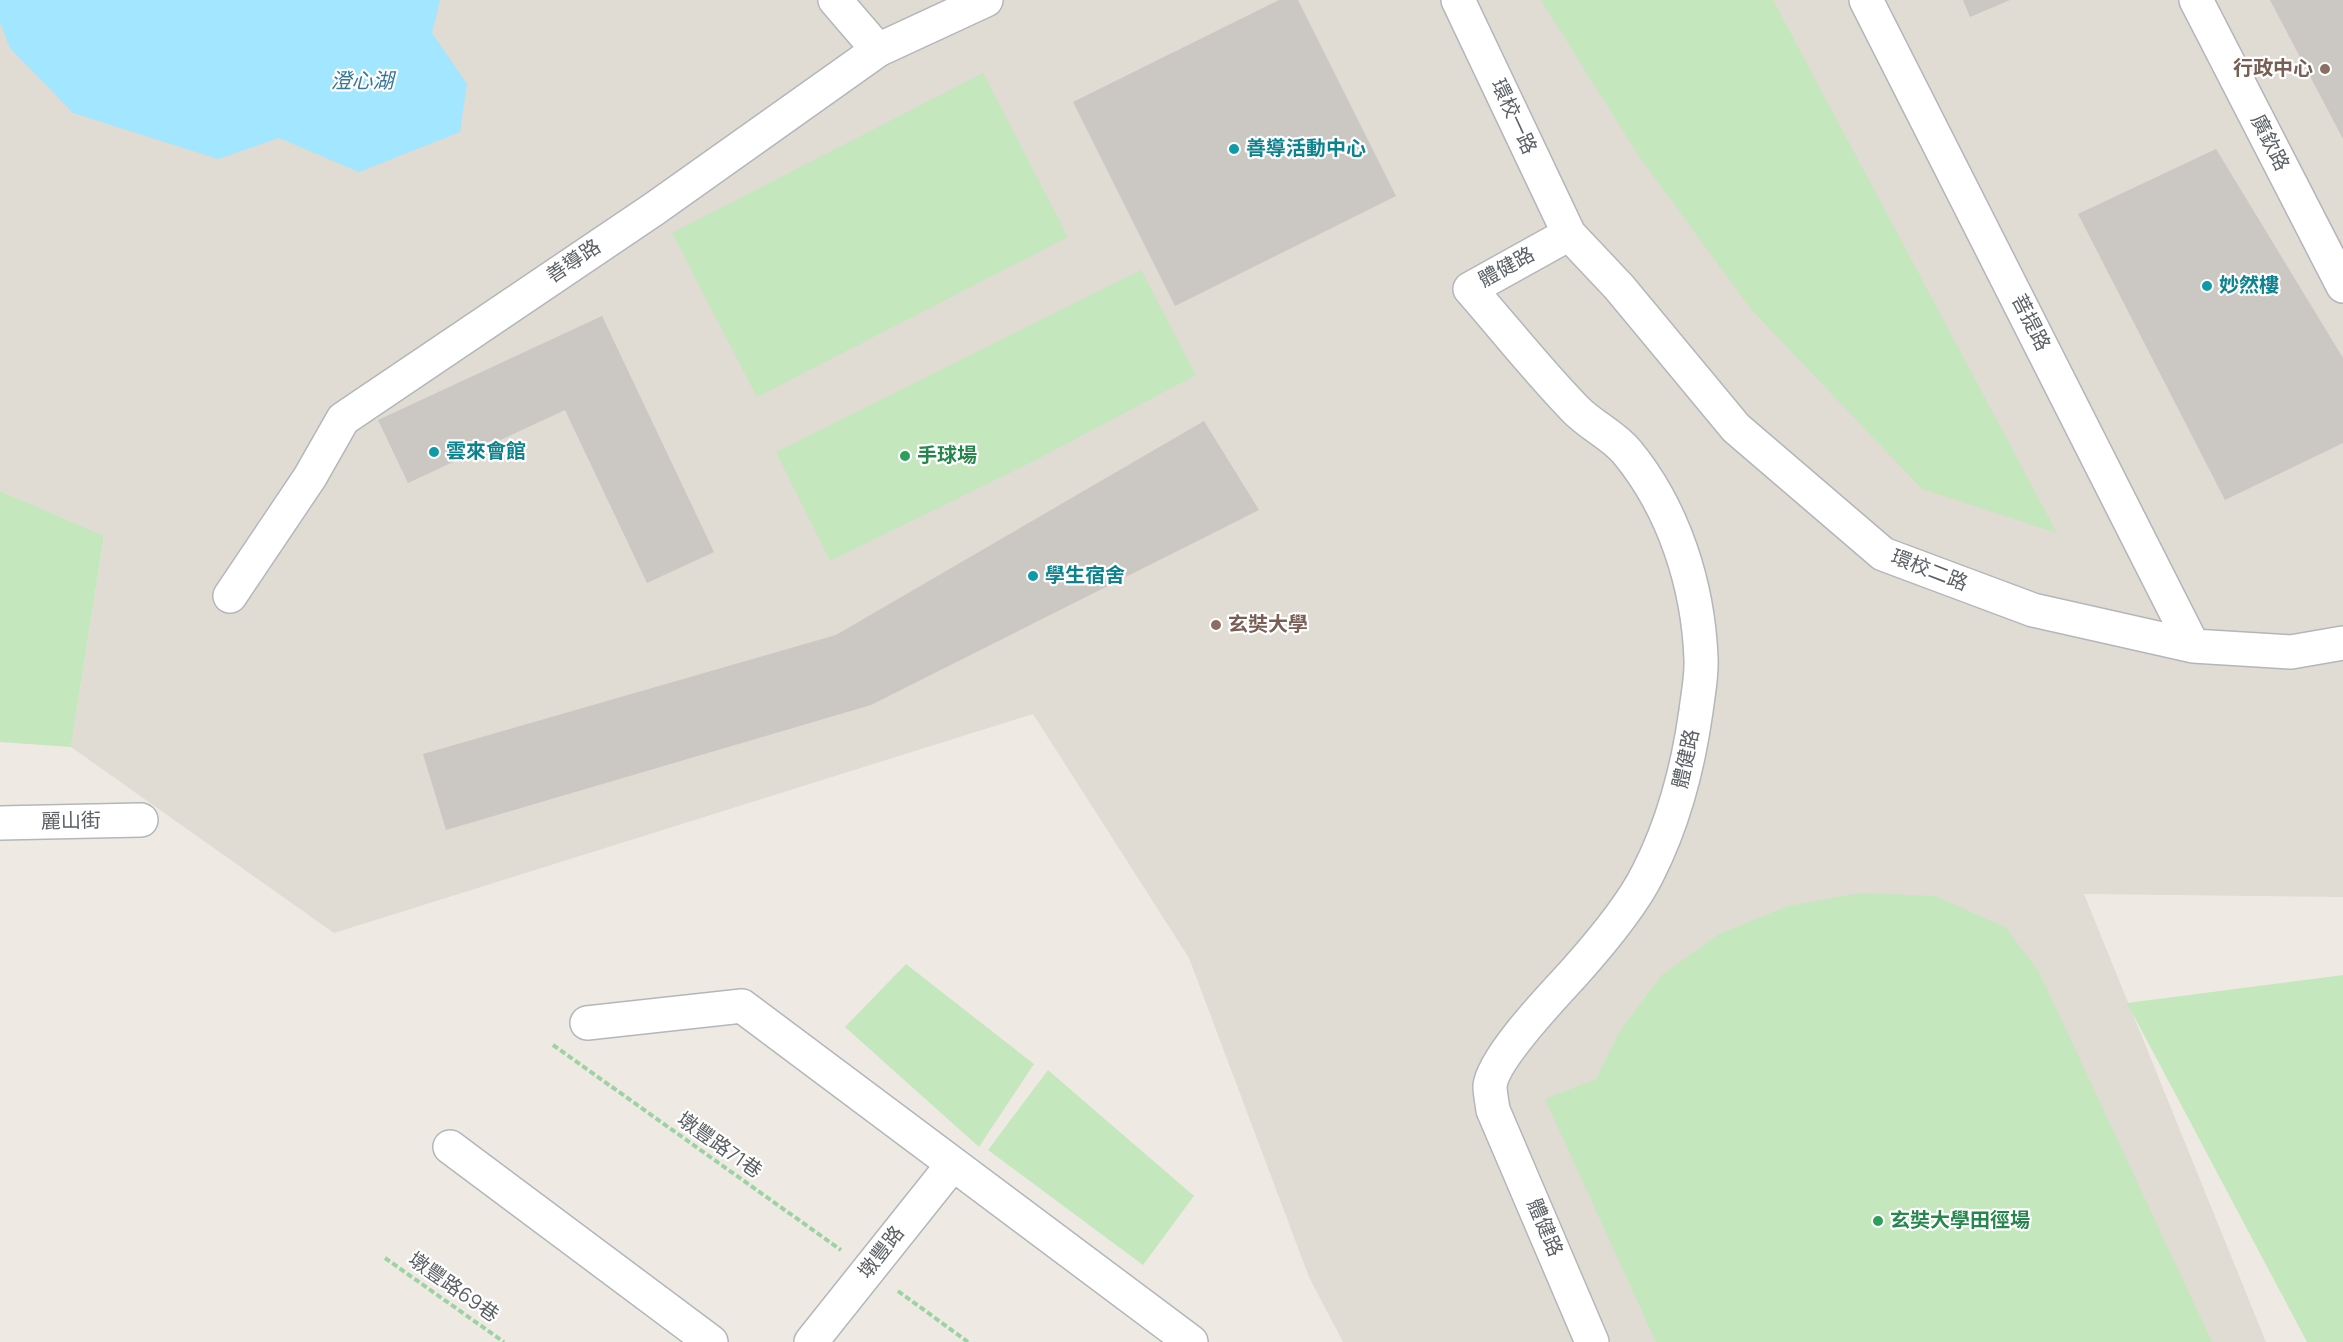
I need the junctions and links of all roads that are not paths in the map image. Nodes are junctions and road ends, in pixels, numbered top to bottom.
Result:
1 (836, 0) edge
2 (986, 0) edge
3 (1458, 0) edge
4 (1866, 0) edge
5 (2196, 0) edge
6 (878, 50) junction
7 (1569, 234) junction
8 (2343, 286) edge
9 (230, 596) dead end
10 (2343, 643) edge
11 (2193, 646) junction
12 (141, 820) dead end
13 (0, 823) edge
14 (587, 1023) dead end
15 (450, 1147) dead end
16 (953, 1164) junction
17 (711, 1342) edge
18 (811, 1342) edge
19 (1191, 1342) edge
20 (1592, 1342) edge

1 - 6 street
2 - 6 street, 善導路
3 - 7 street, 環校一路
4 - 11 street, 菩提路
5 - 8 street, 廣欽路
6 - 9 street, 善導路
7 - 11 street, 環校二路
7 - 20 street, 體健路
10 - 11 street, 環校二路
12 - 13 street, 麗山街
14 - 16 street
15 - 17 street
16 - 18 street, 墩豐路
16 - 19 street

